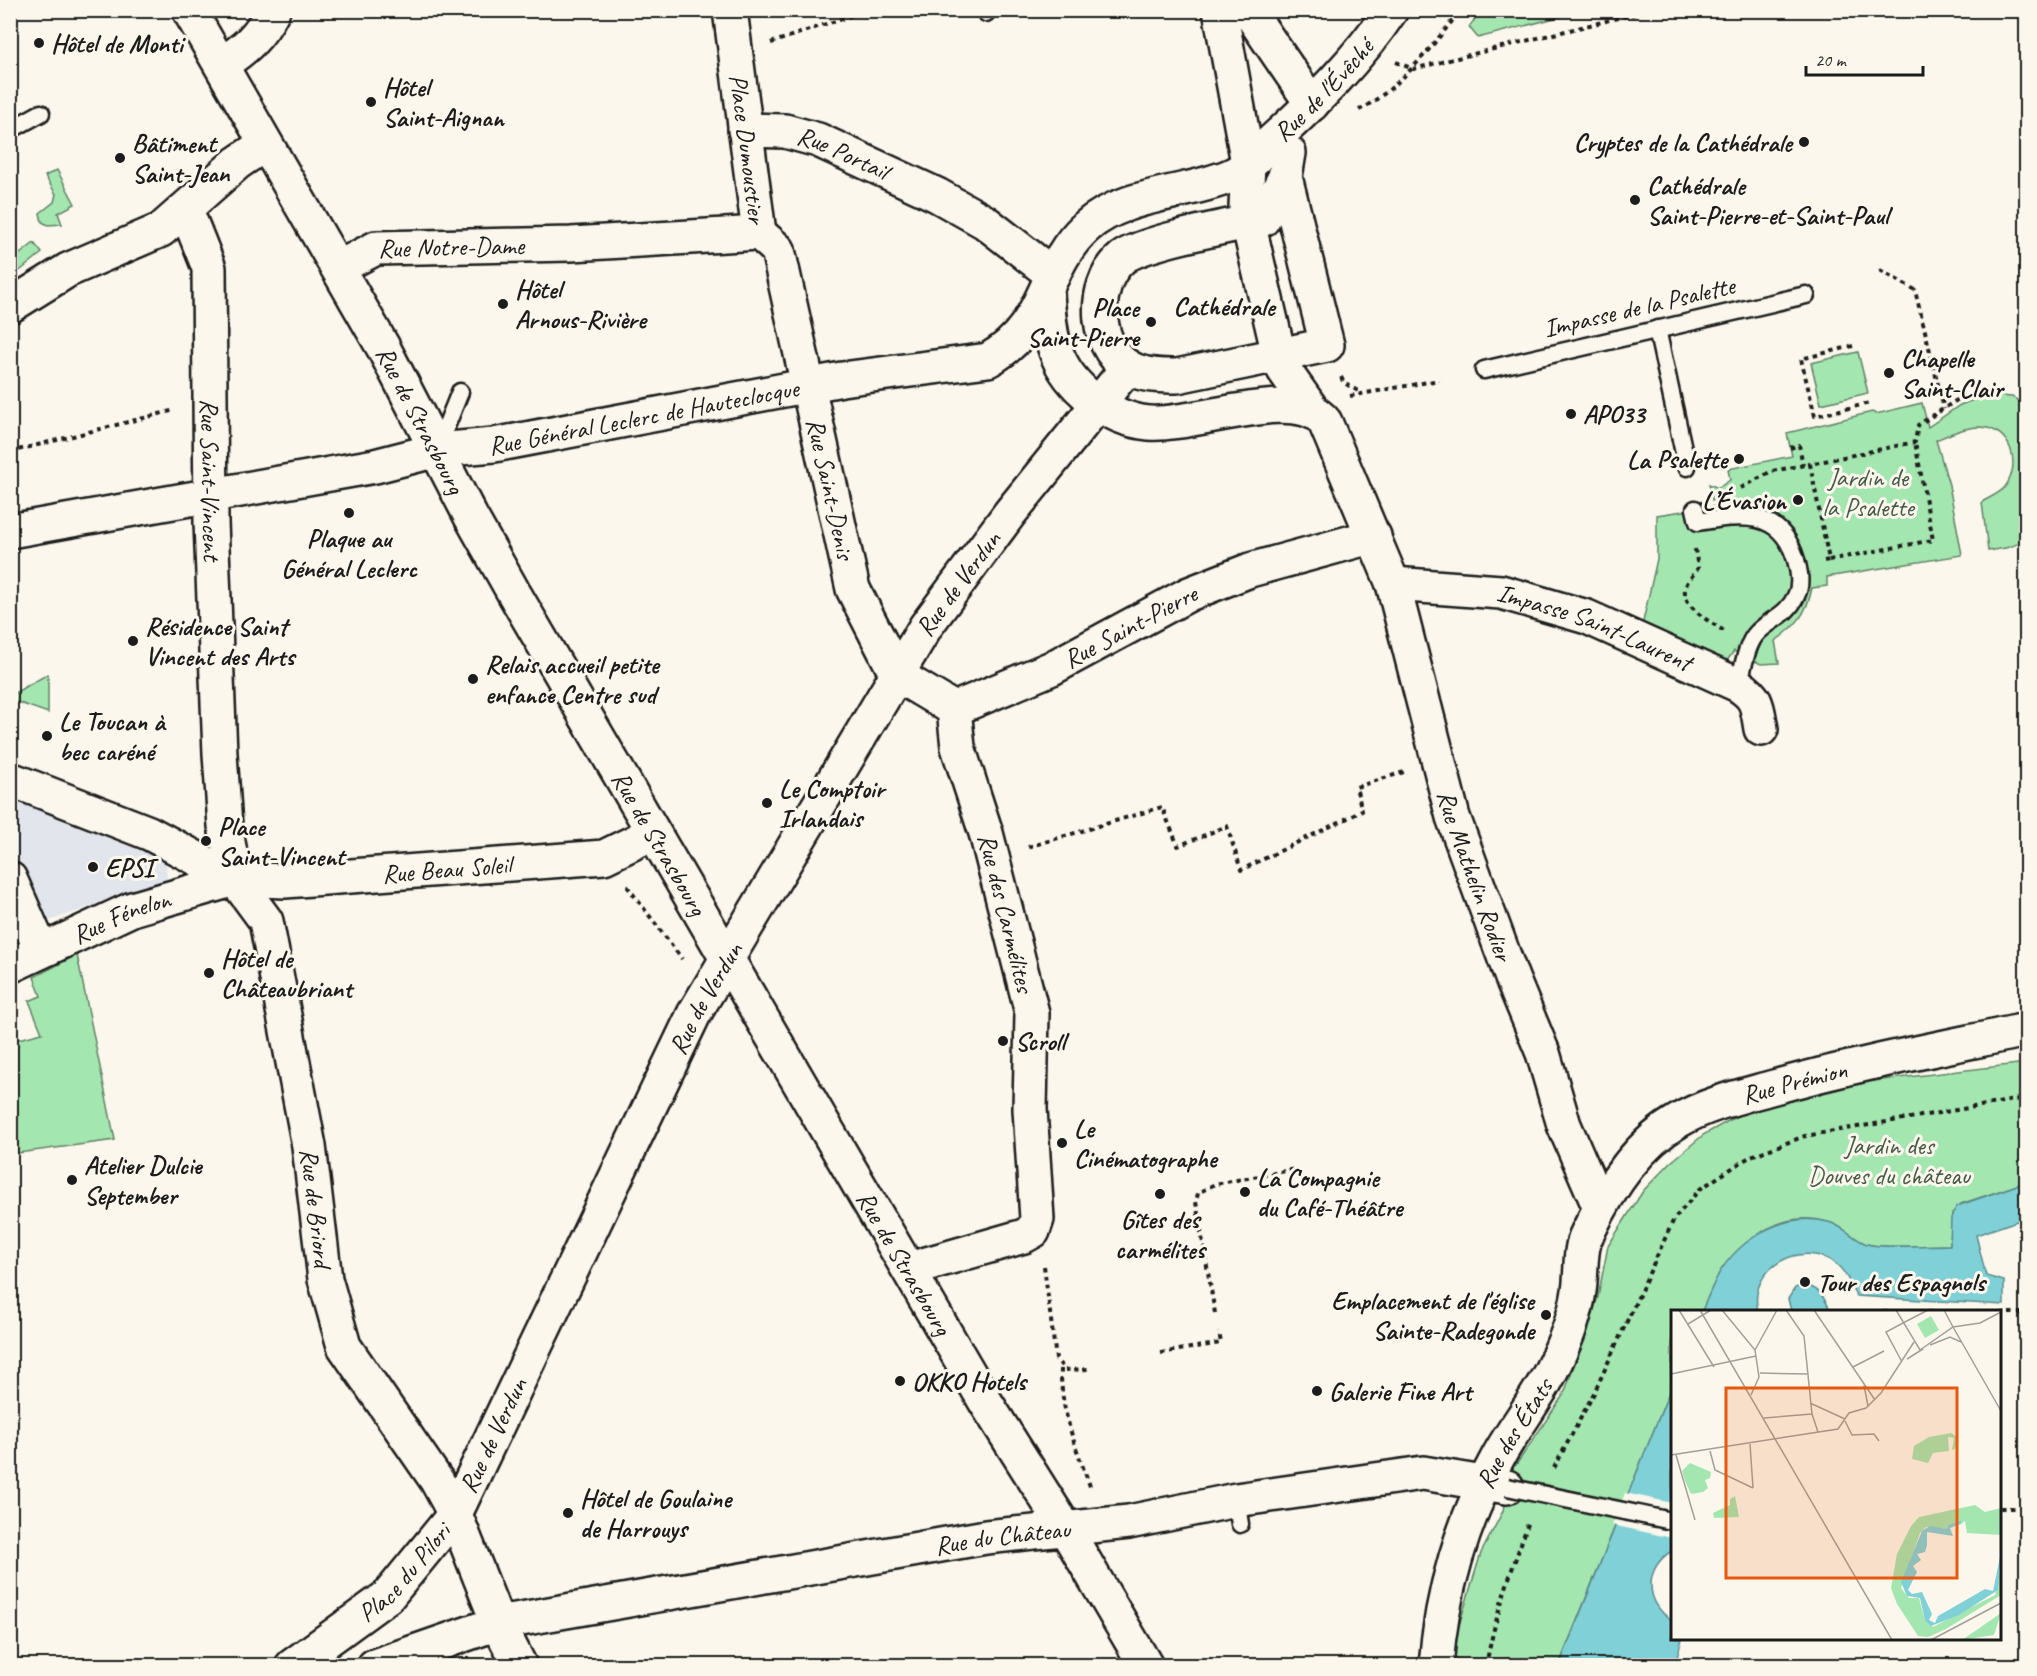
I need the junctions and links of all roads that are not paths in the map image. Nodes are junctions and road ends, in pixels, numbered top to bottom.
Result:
1 (189, 10) edge
2 (1220, 10) edge
3 (1248, 10) edge
4 (1391, 10) edge
5 (278, 11) edge
6 (731, 15) edge
7 (222, 64) junction
8 (1312, 104) junction
9 (41, 113) dead end
10 (10, 130) edge
11 (744, 130) junction
12 (265, 144) junction
13 (1248, 163) junction
14 (186, 210) junction
15 (1248, 222) junction
16 (759, 233) junction
17 (571, 244) joint
18 (338, 268) junction
19 (1050, 284) junction
20 (1806, 295) dead end
21 (10, 306) edge
22 (1658, 329) junction
23 (1279, 355) junction
24 (1128, 367) junction
25 (1484, 370) dead end
26 (808, 385) junction
27 (460, 392) dead end
28 (1100, 405) junction
29 (1313, 411) junction
30 (437, 450) junction
31 (1687, 467) dead end
32 (211, 495) junction
33 (1697, 516) road end
34 (10, 531) edge
35 (1374, 536) junction
36 (1393, 584) junction
37 (897, 675) junction
38 (1738, 685) junction
39 (954, 709) junction
40 (1761, 729) dead end
41 (10, 779) edge
42 (653, 833) junction
43 (10, 879) edge
44 (235, 879) junction
45 (41, 950) junction
46 (726, 961) junction
47 (10, 966) edge
48 (2026, 1030) edge
49 (1600, 1208) junction
50 (909, 1269) junction
51 (1496, 1484) junction
52 (455, 1514) junction
53 (1671, 1521) edge
54 (1065, 1528) junction
55 (498, 1623) junction
56 (1437, 1653) edge
57 (292, 1665) edge
58 (375, 1665) edge
59 (520, 1665) edge
60 (1146, 1665) edge

1 - 7 street, Rue de Strasbourg
2 - 13 street
3 - 8 street
4 - 8 street, Rue de l'Évêché
5 - 7 street
6 - 11 street, Place Dumoustier
7 - 12 street, Rue de Strasbourg
8 - 13 street, Rue de l'Évêché
9 - 10 lane
11 - 16 street, Place Dumoustier
11 - 19 street, Rue Portail
12 - 14 street
12 - 18 street, Rue de Strasbourg
13 - 15 street
13 - 19 street
14 - 21 street
14 - 32 street, Rue Saint-Vincent
15 - 23 street
15 - 23 street
15 - 24 street
16 - 17 street, Place Dumoustier
16 - 26 street, Rue Saint-Denis
17 - 18 street, Rue Notre-Dame
18 - 30 street, Rue de Strasbourg
19 - 26 street, Rue Général Leclerc de Hauteclocque
19 - 28 street
20 - 22 lane, Impasse de la Psalette
22 - 25 lane, Impasse de la Psalette
22 - 31 lane
23 - 24 street
23 - 29 street
24 - 28 street
26 - 30 street, Rue Général Leclerc de Hauteclocque
26 - 37 street, Rue Saint-Denis
27 - 30 lane
28 - 29 street
28 - 37 street, Rue de Verdun
29 - 35 street
30 - 32 street, Rue Général Leclerc de Hauteclocque
30 - 42 street, Rue de Strasbourg
32 - 34 street, Rue Général Leclerc de Hauteclocque
32 - 44 street, Rue Saint-Vincent
33 - 38 lane
35 - 36 street, Rue Mathelin Rodier
35 - 39 street, Rue Saint-Pierre
36 - 38 street, Impasse Saint-Laurent
36 - 49 street, Rue Mathelin Rodier
37 - 39 street
37 - 46 street, Rue de Verdun
38 - 40 street, Impasse Saint-Laurent
39 - 50 street, Rue des Carmélites
41 - 44 street
42 - 44 street, Rue Beau Soleil
42 - 46 street, Rue de Strasbourg
43 - 45 street
44 - 45 street, Rue Fénelon
44 - 52 street, Rue de Briord
45 - 47 street, Rue Fénelon
46 - 50 street, Rue de Strasbourg
46 - 52 street, Rue de Verdun
48 - 49 street, Rue Prémion
49 - 51 street, Rue des États
50 - 54 street, Rue de Strasbourg
51 - 53 lane, bridge
51 - 54 street, Rue du Château
51 - 56 street, Rue des États
52 - 55 street, Place du Pilori
52 - 57 street, Place du Pilori
54 - 55 street, Rue du Château
54 - 60 street, Rue de Strasbourg
55 - 58 street
55 - 59 street, Place du Pilori

